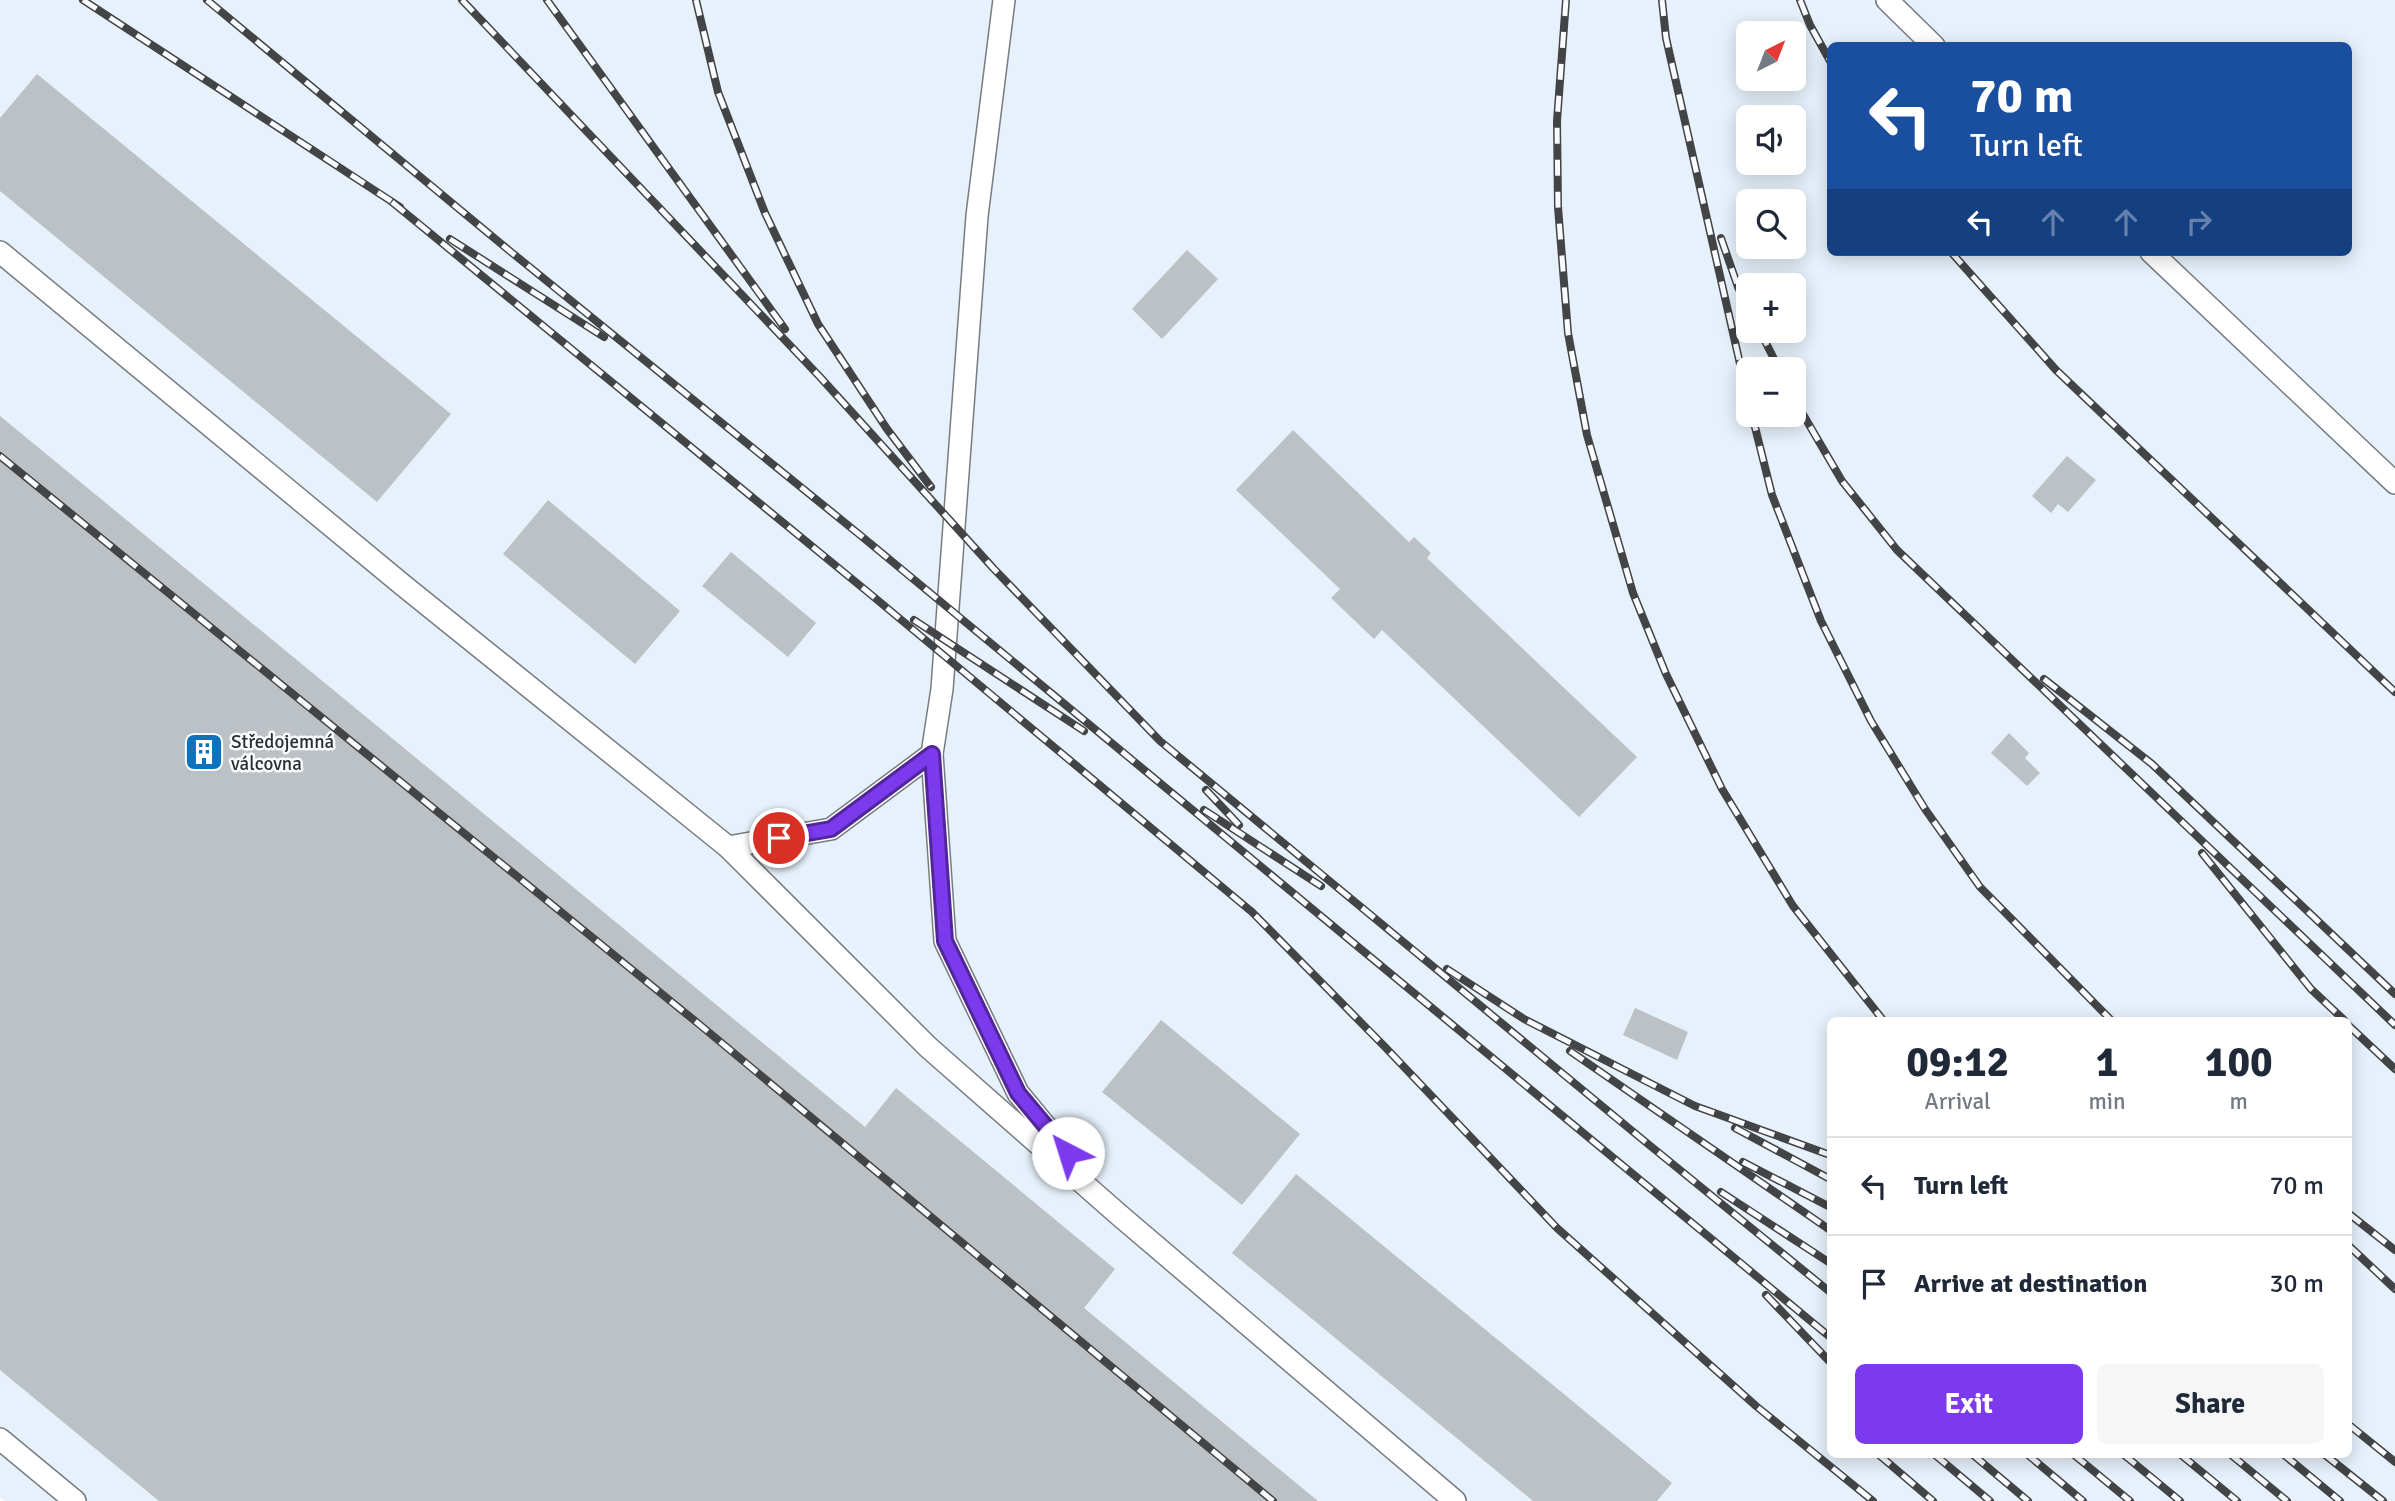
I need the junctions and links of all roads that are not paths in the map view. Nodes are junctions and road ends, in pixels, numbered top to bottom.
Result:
1 (1004, 0) edge
2 (1886, 0) edge
3 (1930, 42) edge
4 (0, 252) edge
5 (2155, 256) edge
6 (2395, 483) edge
7 (932, 754) junction
8 (728, 847) junction
9 (1118, 1214) junction
10 (0, 1439) edge
11 (75, 1501) edge
12 (1455, 1501) edge

1 - 7 lane
2 - 3 lane
4 - 8 lane
5 - 6 lane
7 - 8 lane
7 - 9 lane
8 - 9 lane
9 - 12 lane
10 - 11 lane

